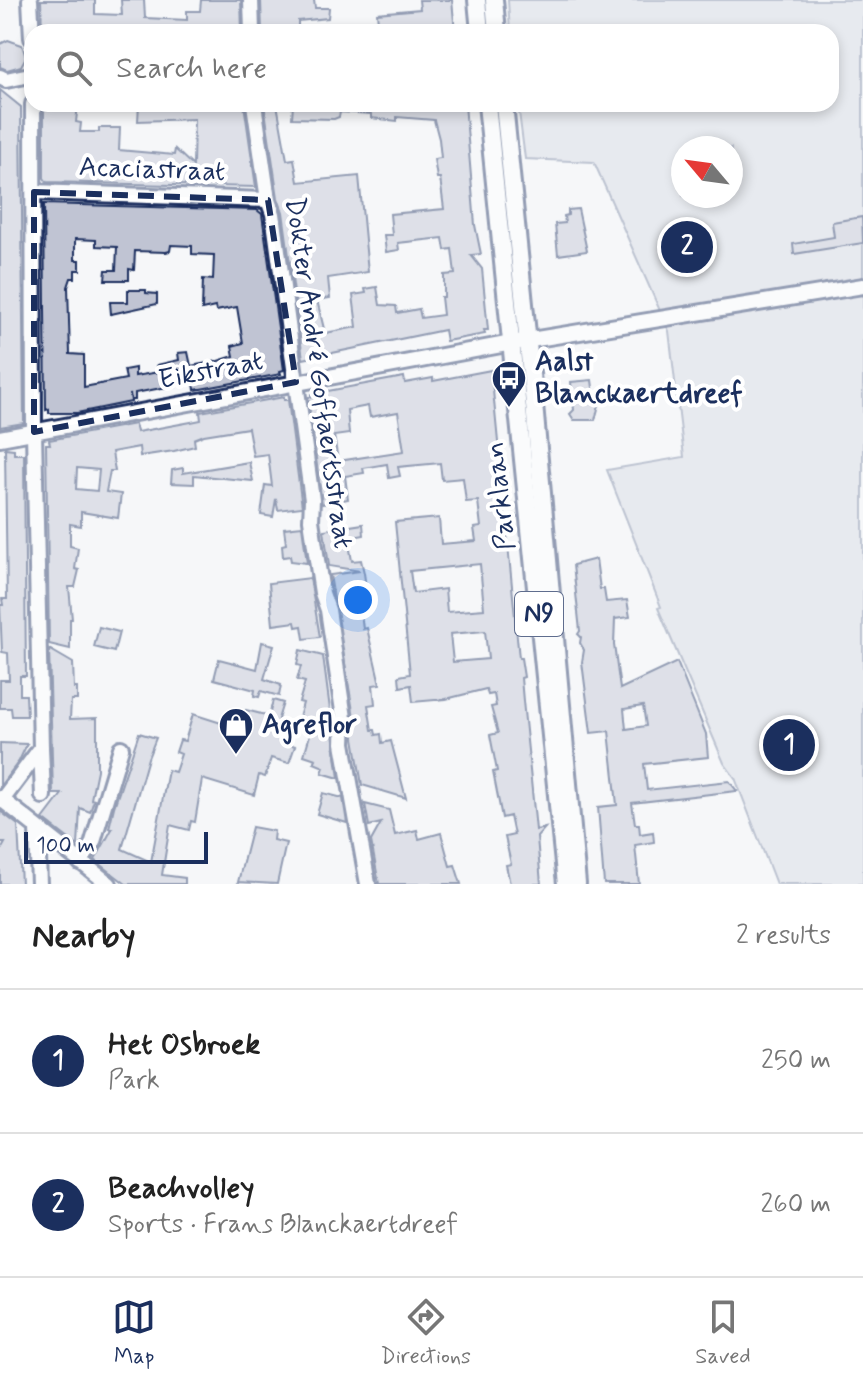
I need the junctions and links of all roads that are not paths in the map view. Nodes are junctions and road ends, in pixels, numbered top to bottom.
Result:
1 (30, 0) edge
2 (251, 0) edge
3 (477, 0) edge
4 (494, 0) edge
5 (31, 24) edge
6 (252, 24) edge
7 (479, 24) edge
8 (496, 24) edge
9 (0, 77) edge
10 (24, 77) edge
11 (33, 112) edge
12 (255, 112) edge
13 (488, 112) edge
14 (505, 112) edge
15 (34, 192) junction
16 (268, 200) junction
17 (863, 286) edge
18 (520, 342) junction
19 (296, 382) junction
20 (34, 432) junction
21 (0, 438) edge
22 (41, 748) junction
23 (121, 748) dead end
24 (43, 796) dead end
25 (1, 799) edge
26 (37, 829) junction
27 (80, 862) junction
28 (39, 884) edge
29 (109, 884) edge
30 (368, 884) edge
31 (566, 884) edge
32 (577, 884) edge

1 - 5 street
2 - 6 street
3 - 7 main road
4 - 8 main road
9 - 10 street
11 - 15 street
12 - 16 street, Dokter André Goffaertsstraat
13 - 18 main road, Parklaan / N9
14 - 18 main road, Parklaan / N9
15 - 16 street, Acaciastraat
15 - 20 street
16 - 19 street, Dokter André Goffaertsstraat
17 - 18 street, Eikstraat
18 - 19 street, Eikstraat
18 - 31 main road, Parklaan / N9
18 - 32 main road, Parklaan / N9
19 - 20 street, Eikstraat
19 - 30 street, Dokter André Goffaertsstraat
20 - 21 street, Eikstraat
20 - 22 street
22 - 24 street
22 - 25 street
23 - 27 street
25 - 26 street
26 - 27 street
26 - 28 street
27 - 29 street

